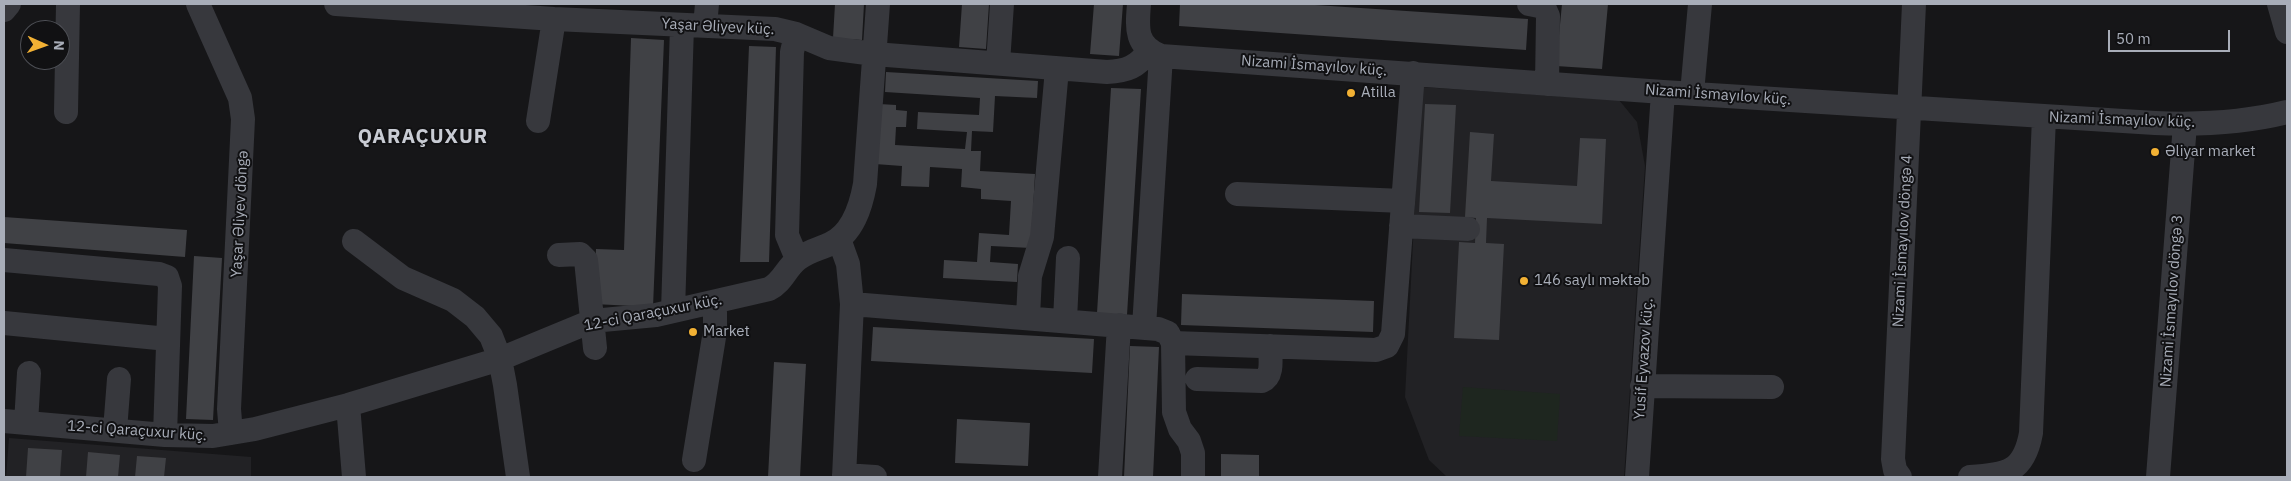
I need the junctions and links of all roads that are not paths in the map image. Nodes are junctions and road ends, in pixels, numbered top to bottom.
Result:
1 (9, 4) edge
2 (68, 4) edge
3 (198, 4) edge
4 (336, 4) edge
5 (878, 4) edge
6 (1002, 4) edge
7 (1139, 4) edge
8 (1529, 4) edge
9 (1700, 4) edge
10 (1914, 4) edge
11 (2279, 4) edge
12 (4, 10) edge
13 (541, 14) edge
14 (698, 18) edge
15 (2287, 32) edge
16 (796, 34) junction
17 (874, 54) junction
18 (1155, 54) junction
19 (998, 63) junction
20 (1057, 68) junction
21 (1412, 73) junction
22 (1547, 84) junction
23 (1663, 92) junction
24 (1692, 93) junction
25 (1909, 108) junction
26 (66, 112) dead end
27 (2287, 112) edge
28 (2044, 117) junction
29 (538, 121) dead end
30 (2185, 124) junction
31 (1237, 194) dead end
32 (1403, 201) junction
33 (1401, 226) junction
34 (1468, 229) dead end
35 (839, 239) junction
36 (354, 241) dead end
37 (559, 255) dead end
38 (1068, 258) dead end
39 (4, 260) edge
40 (797, 260) junction
41 (715, 302) junction
42 (852, 304) junction
43 (673, 311) junction
44 (1028, 317) junction
45 (1065, 320) junction
46 (592, 321) junction
47 (4, 323) edge
48 (1119, 325) junction
49 (1144, 327) junction
50 (168, 338) junction
51 (1173, 343) junction
52 (1270, 346) junction
53 (595, 348) dead end
54 (500, 359) junction
55 (29, 373) dead end
56 (119, 379) dead end
57 (1197, 379) dead end
58 (1642, 386) junction
59 (1772, 387) dead end
60 (348, 405) junction
61 (15, 422) edge
62 (115, 430) junction
63 (231, 433) junction
64 (165, 435) junction
65 (694, 460) dead end
66 (844, 476) edge
67 (354, 477) edge
68 (518, 477) edge
69 (875, 477) edge
70 (1110, 477) edge
71 (1193, 477) edge
72 (1637, 477) edge
73 (1900, 477) edge
74 (1978, 477) edge
75 (2158, 477) edge

1 - 12 street
2 - 26 street
3 - 63 street, Yaşar Əliyev döngə
4 - 13 street, Yaşar Əliyev küç.
5 - 17 street
6 - 19 street
7 - 18 street
8 - 22 street
9 - 24 street
10 - 25 street, Nizami İsmayılov döngə 4
11 - 15 street
13 - 14 street, Yaşar Əliyev küç.
13 - 29 street
14 - 16 street, Yaşar Əliyev küç.
14 - 43 street
16 - 17 street, Yaşar Əliyev küç.
16 - 40 street
17 - 19 street, Yaşar Əliyev küç.
17 - 35 street
18 - 20 street, Yaşar Əliyev küç.
18 - 21 street, Nizami İsmayılov küç.
18 - 49 street
19 - 20 street, Yaşar Əliyev küç.
20 - 44 street
21 - 22 street, Nizami İsmayılov küç.
21 - 32 street
22 - 23 street, Nizami İsmayılov küç.
23 - 24 street, Nizami İsmayılov küç.
23 - 58 street, Yusif Eyvazov küç.
24 - 25 street, Nizami İsmayılov küç.
25 - 28 street, Nizami İsmayılov küç.
25 - 73 street, Nizami İsmayılov döngə 4
27 - 30 street, Nizami İsmayılov küç.
28 - 30 street, Nizami İsmayılov küç.
28 - 74 street
30 - 75 street, Nizami İsmayılov döngə 3
31 - 32 street
32 - 33 street
33 - 34 street
33 - 52 street
35 - 40 street, 12-ci Qaraçuxur küç.
35 - 42 street
36 - 54 street
37 - 46 street
38 - 45 street
39 - 50 street
40 - 41 street, 12-ci Qaraçuxur küç.
41 - 43 street, 12-ci Qaraçuxur küç.
41 - 65 street
42 - 44 street
42 - 66 street
43 - 46 street, 12-ci Qaraçuxur küç.
44 - 45 street
45 - 48 street
46 - 53 street
46 - 54 street, 12-ci Qaraçuxur küç.
47 - 50 street
48 - 49 street
48 - 70 street
49 - 51 street
50 - 64 street
51 - 52 street
51 - 71 street
52 - 57 street
54 - 60 street, 12-ci Qaraçuxur küç.
54 - 68 street
55 - 61 street
56 - 62 street
58 - 59 street
58 - 72 street, Yusif Eyvazov küç.
60 - 63 street, 12-ci Qaraçuxur küç.
60 - 67 street
61 - 62 street, 12-ci Qaraçuxur küç.
62 - 64 street, 12-ci Qaraçuxur küç.
63 - 64 street, 12-ci Qaraçuxur küç.
66 - 69 street

